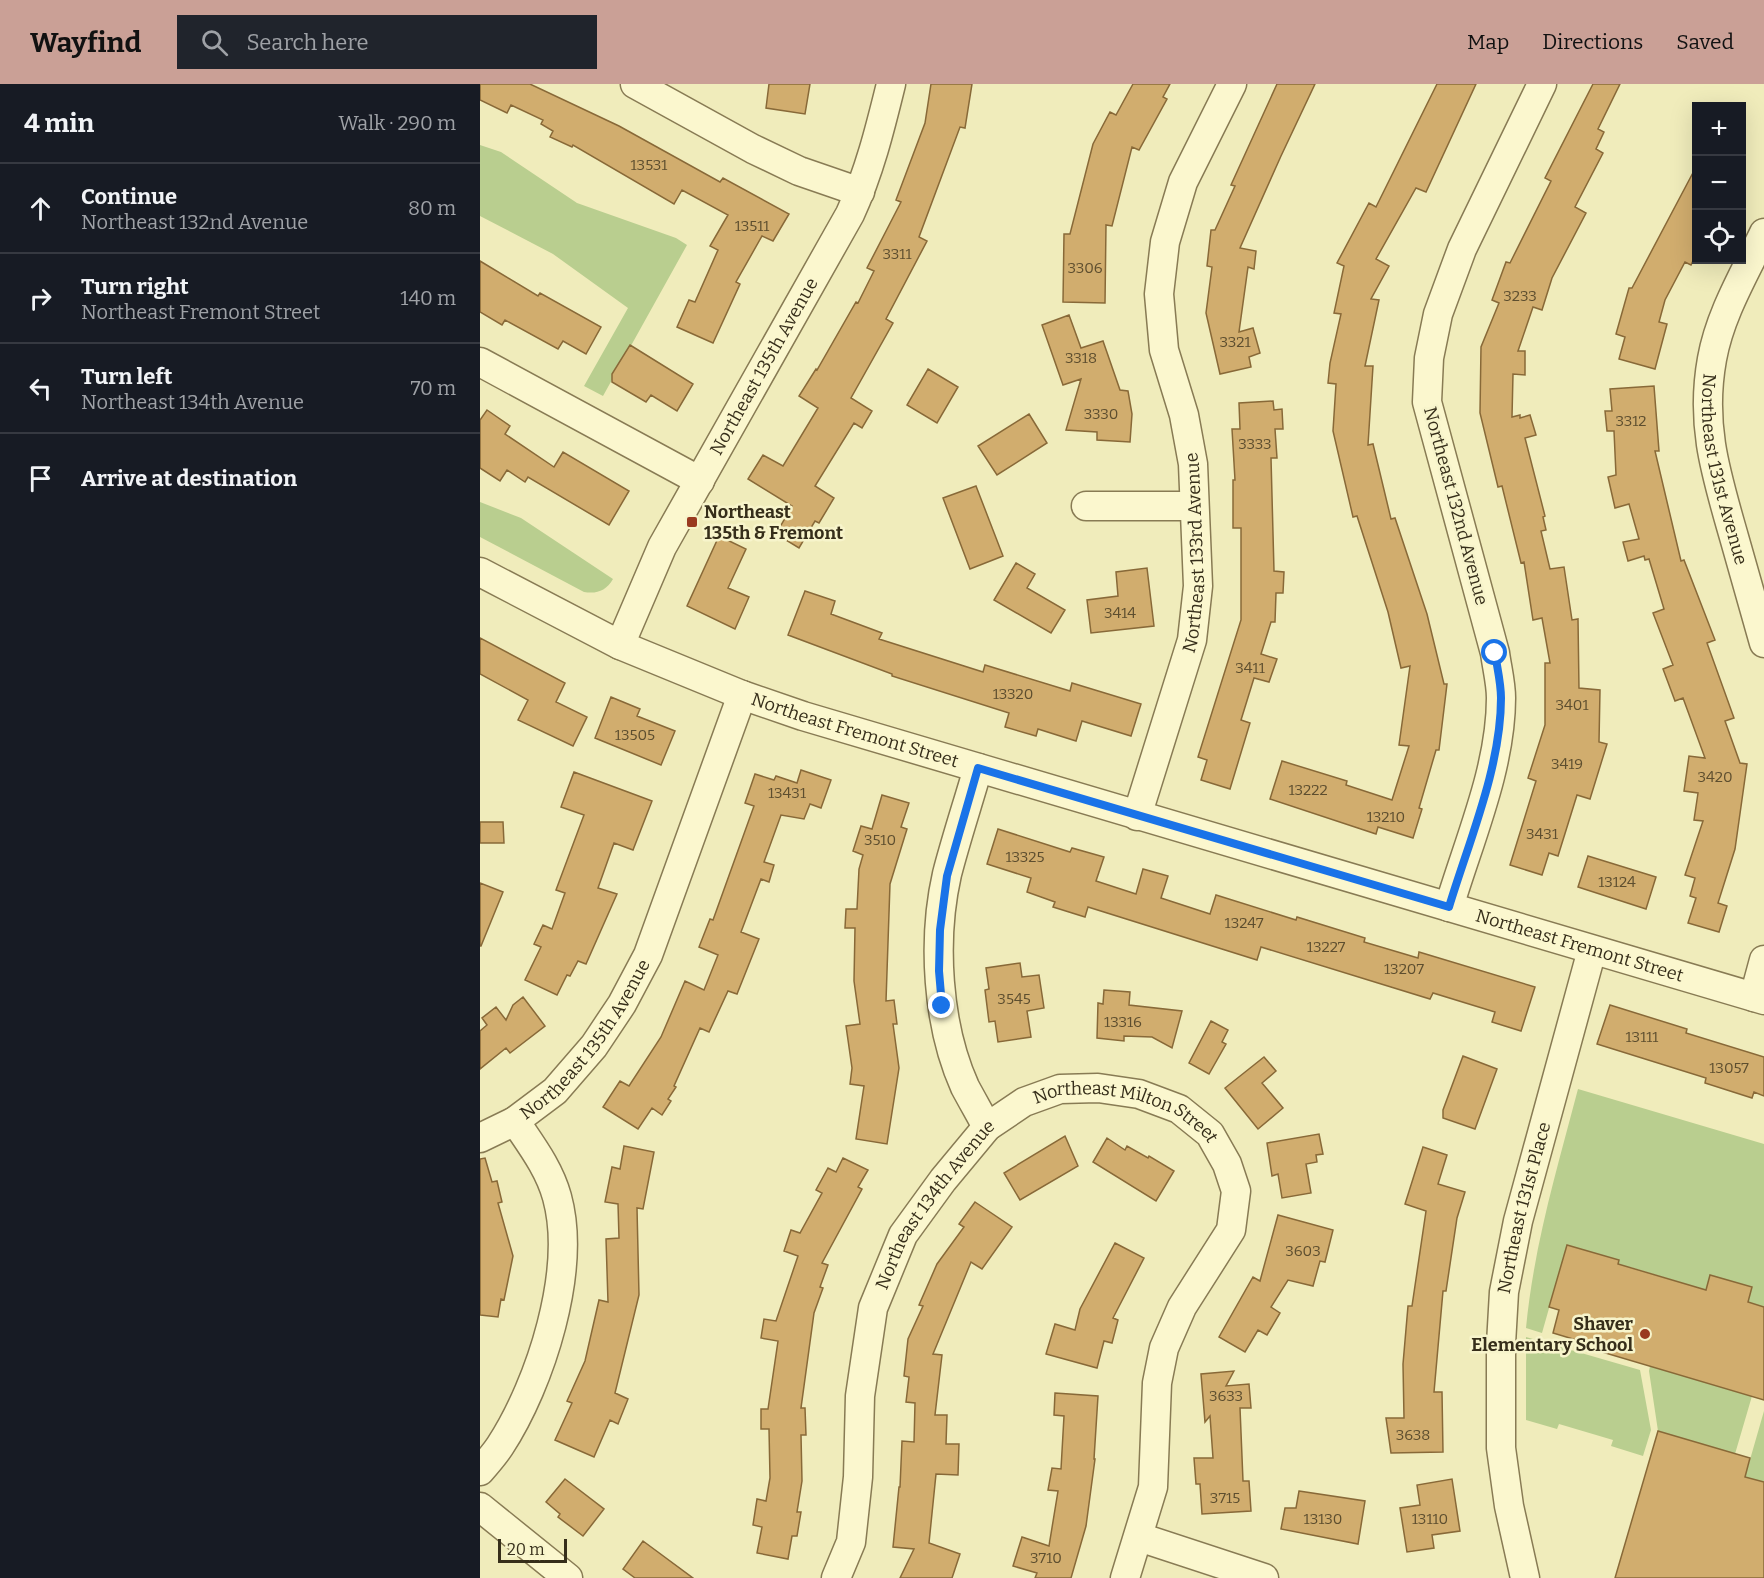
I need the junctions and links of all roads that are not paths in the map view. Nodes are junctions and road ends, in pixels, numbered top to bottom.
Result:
1 (635, 84) edge
2 (891, 84) edge
3 (1232, 84) edge
4 (1542, 84) edge
5 (860, 192) junction
6 (1764, 233) edge
7 (480, 362) edge
8 (700, 481) junction
9 (1086, 506) dead end
10 (1194, 506) junction
11 (480, 572) edge
12 (1764, 642) edge
13 (620, 645) junction
14 (742, 694) junction
15 (978, 768) junction
16 (1137, 816) junction
17 (1449, 907) junction
18 (1592, 950) junction
19 (1764, 960) edge
20 (1759, 999) edge
21 (514, 1121) junction
22 (987, 1127) junction
23 (480, 1138) edge
24 (480, 1471) edge
25 (480, 1507) edge
26 (1138, 1537) junction
27 (568, 1578) edge
28 (836, 1578) edge
29 (1125, 1578) edge
30 (1264, 1578) edge
31 (1525, 1578) edge

1 - 5 street
2 - 5 street, Northeast 135th Avenue
3 - 10 street, Northeast 133rd Avenue
4 - 17 street, Northeast 132nd Avenue
5 - 8 street, Northeast 135th Avenue
6 - 12 street, Northeast 131st Avenue
7 - 8 street
8 - 13 street, Northeast 135th Avenue
9 - 10 street
10 - 16 street, Northeast 133rd Avenue
11 - 13 street, Northeast Fremont Street
13 - 14 street, Northeast Fremont Street
14 - 15 street, Northeast Fremont Street
14 - 21 street, Northeast 135th Avenue
15 - 16 street, Northeast Fremont Street
15 - 22 street, Northeast 134th Avenue
16 - 17 street, Northeast Fremont Street
17 - 18 street, Northeast Fremont Street
18 - 20 street, Northeast Fremont Street
18 - 31 street, Northeast 131st Place
19 - 20 street
21 - 23 street
21 - 24 street, Northeast 135th Avenue
22 - 26 street, Northeast Milton Street
22 - 28 street, Northeast 134th Avenue
25 - 27 street
26 - 29 street
26 - 30 street

